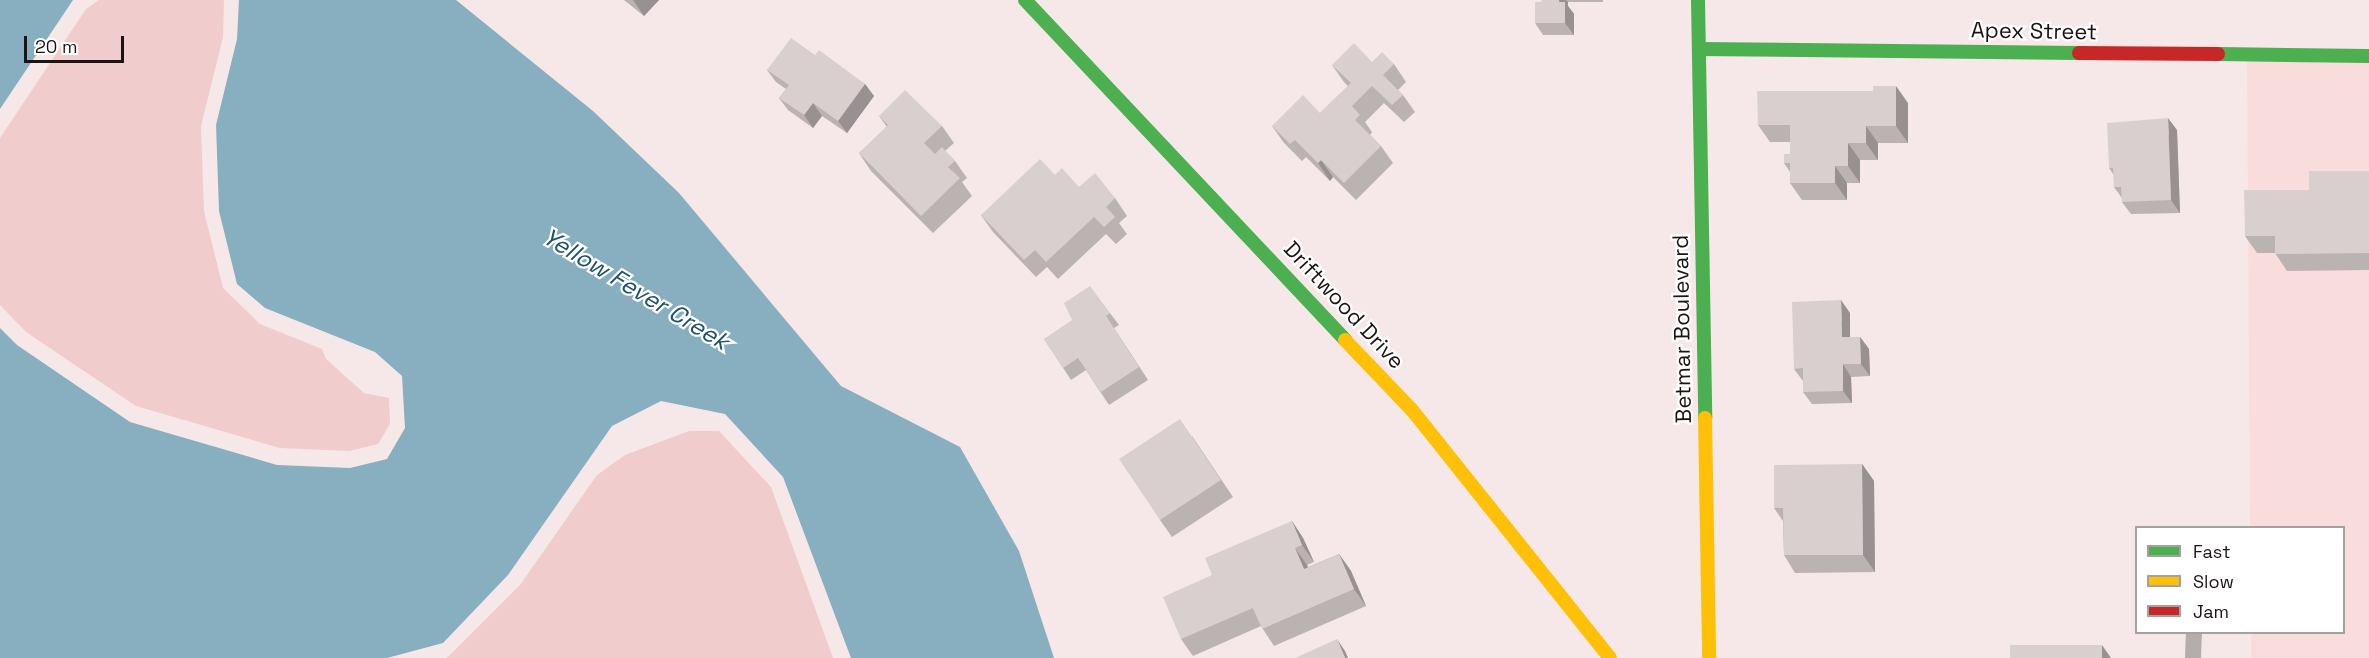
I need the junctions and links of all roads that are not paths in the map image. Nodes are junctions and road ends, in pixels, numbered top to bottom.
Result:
1 (1025, 0) edge
2 (1698, 0) edge
3 (1699, 49) junction
4 (2369, 56) edge
5 (2194, 634) edge
6 (1610, 658) edge
7 (1709, 658) edge
8 (2193, 658) edge

1 - 6 street, Driftwood Drive
2 - 3 street, Betmar Boulevard
3 - 4 street, Apex Street
3 - 7 street, Betmar Boulevard
5 - 8 lane

